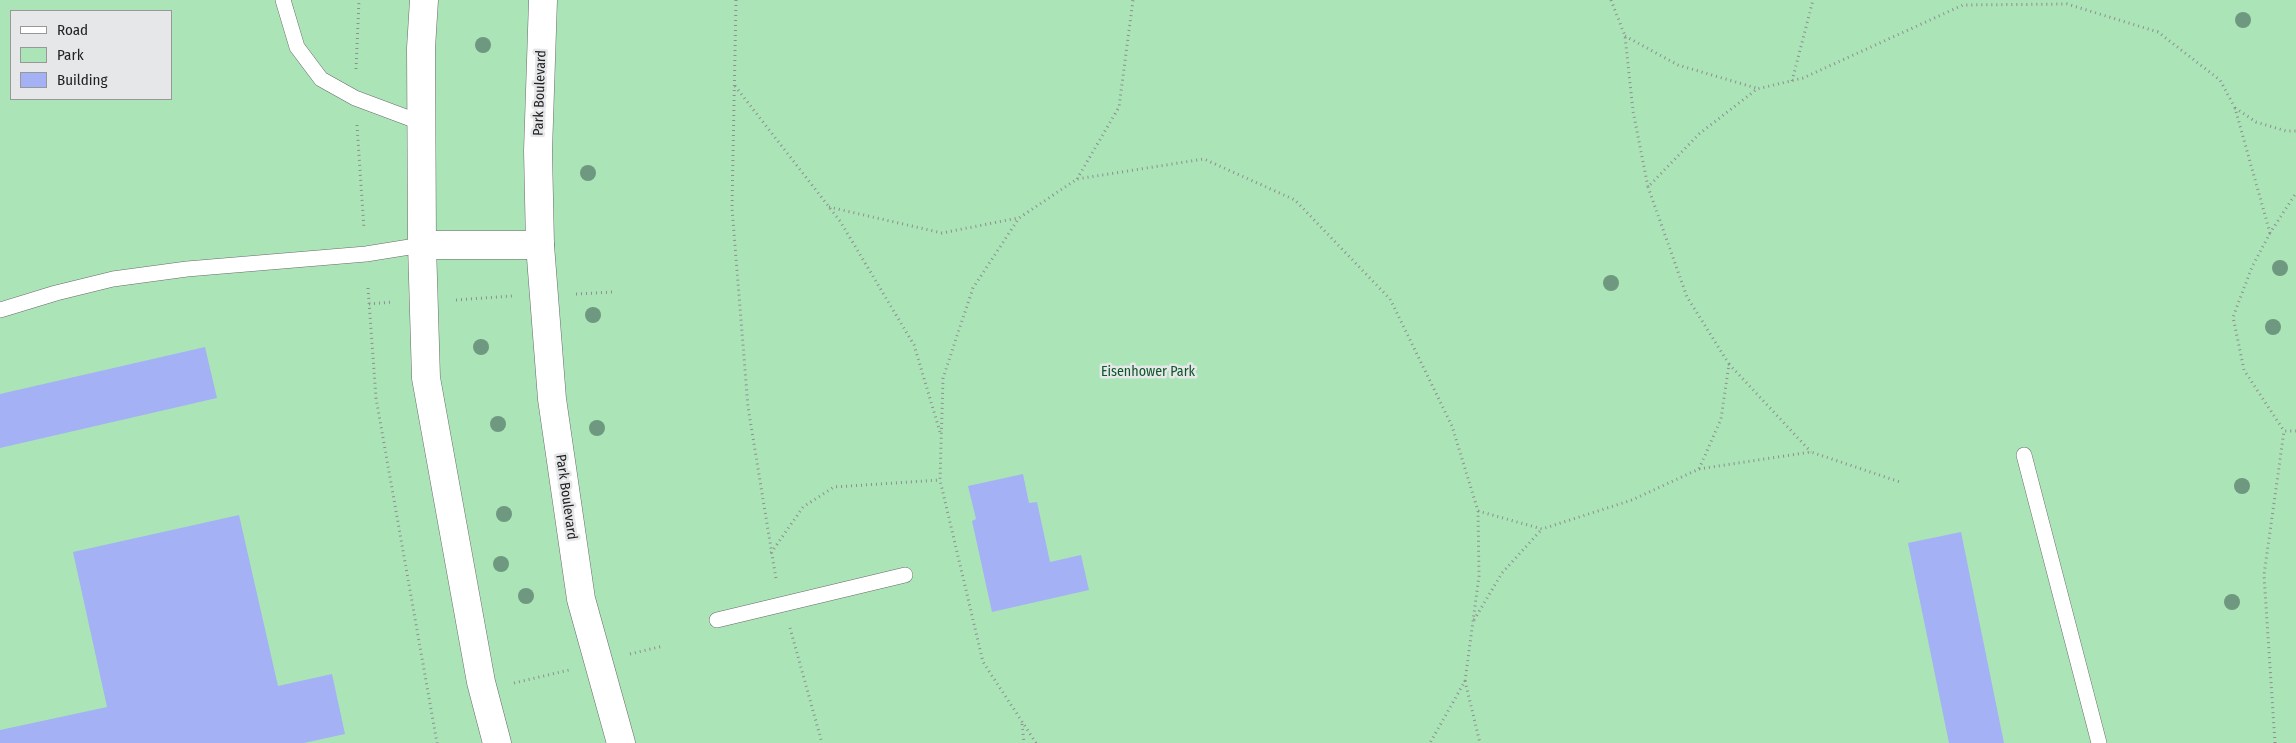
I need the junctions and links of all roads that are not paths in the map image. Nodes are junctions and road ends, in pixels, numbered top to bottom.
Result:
1 (283, 0) edge
2 (424, 0) edge
3 (543, 0) edge
4 (422, 123) junction
5 (422, 245) junction
6 (540, 246) junction
7 (0, 310) edge
8 (2024, 455) dead end
9 (905, 575) dead end
10 (717, 620) dead end
11 (497, 743) edge
12 (621, 743) edge
13 (2100, 743) edge

1 - 4 lane
2 - 4 street
3 - 6 street, Park Boulevard
4 - 5 street
5 - 6 street
5 - 7 lane
5 - 11 street
6 - 12 street, Park Boulevard
8 - 13 lane
9 - 10 lane

